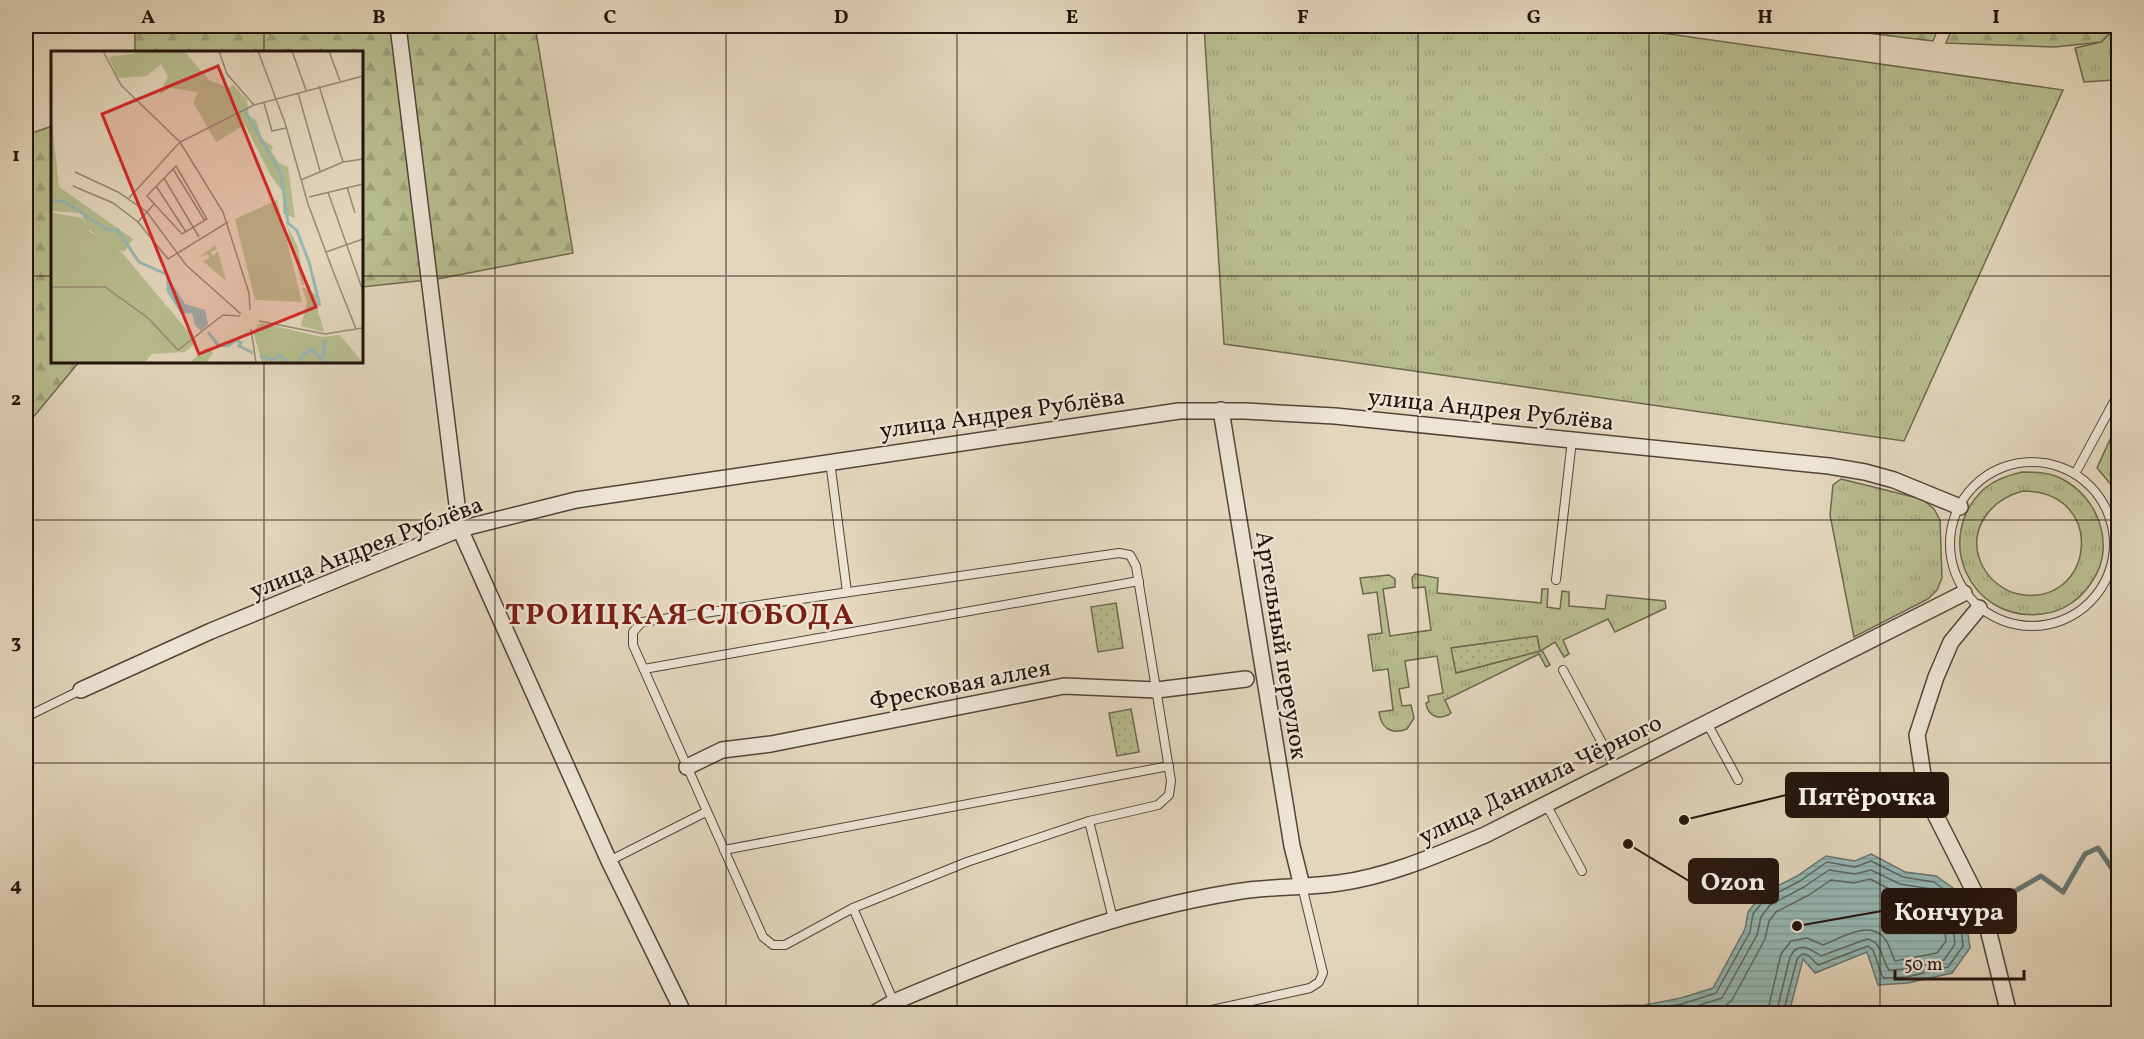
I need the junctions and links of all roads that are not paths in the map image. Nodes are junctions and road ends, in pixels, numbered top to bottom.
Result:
1 (398, 26) edge
2 (2118, 394) edge
3 (1221, 410) junction
4 (1572, 440) junction
5 (830, 461) junction
6 (2075, 474) junction
7 (1960, 507) junction
8 (460, 530) junction
9 (2115, 565) edge
10 (1556, 580) dead end
11 (1139, 582) junction
12 (847, 592) junction
13 (1964, 593) junction
14 (1979, 608) junction
15 (644, 669) junction
16 (1563, 670) dead end
17 (1246, 679) dead end
18 (81, 690) joint
19 (1156, 690) junction
20 (26, 717) edge
21 (1707, 723) junction
22 (1169, 766) junction
23 (687, 767) junction
24 (1616, 769) junction
25 (1738, 780) dead end
26 (1546, 804) junction
27 (706, 812) junction
28 (1089, 821) junction
29 (724, 850) junction
30 (609, 861) junction
31 (1582, 871) dead end
32 (1302, 886) junction
33 (853, 908) junction
34 (1113, 919) junction
35 (897, 1008) edge
36 (684, 1014) edge
37 (873, 1014) edge
38 (1194, 1014) edge
39 (2009, 1014) edge

1 - 8 street
2 - 6 lane
3 - 4 street, улица Андрея Рублёва
3 - 5 street, улица Андрея Рублёва
3 - 32 street, Артельный переулок
4 - 7 street, улица Андрея Рублёва
4 - 10 lane
5 - 8 street, улица Андрея Рублёва
5 - 12 lane
6 - 7 lane
6 - 9 lane
7 - 13 lane
8 - 18 street, улица Андрея Рублёва
8 - 30 street
9 - 14 lane
11 - 12 lane
11 - 15 lane
11 - 19 lane
12 - 15 lane
13 - 14 lane
13 - 21 street, улица Даниила Чёрного
14 - 39 street
15 - 23 lane
16 - 24 lane
17 - 19 street, Фресковая аллея
18 - 20 lane
19 - 22 lane
19 - 23 street, Фресковая аллея
21 - 24 street, улица Даниила Чёрного
21 - 25 lane
22 - 28 lane
22 - 29 lane
23 - 27 lane
24 - 26 street, улица Даниила Чёрного
26 - 31 lane
26 - 32 street, улица Даниила Чёрного
27 - 29 lane
27 - 30 lane
28 - 33 lane
28 - 34 lane
29 - 33 lane
30 - 36 street
32 - 34 street, улица Даниила Чёрного
32 - 38 lane
33 - 35 lane
34 - 35 street, улица Даниила Чёрного
35 - 37 street, улица Даниила Чёрного

